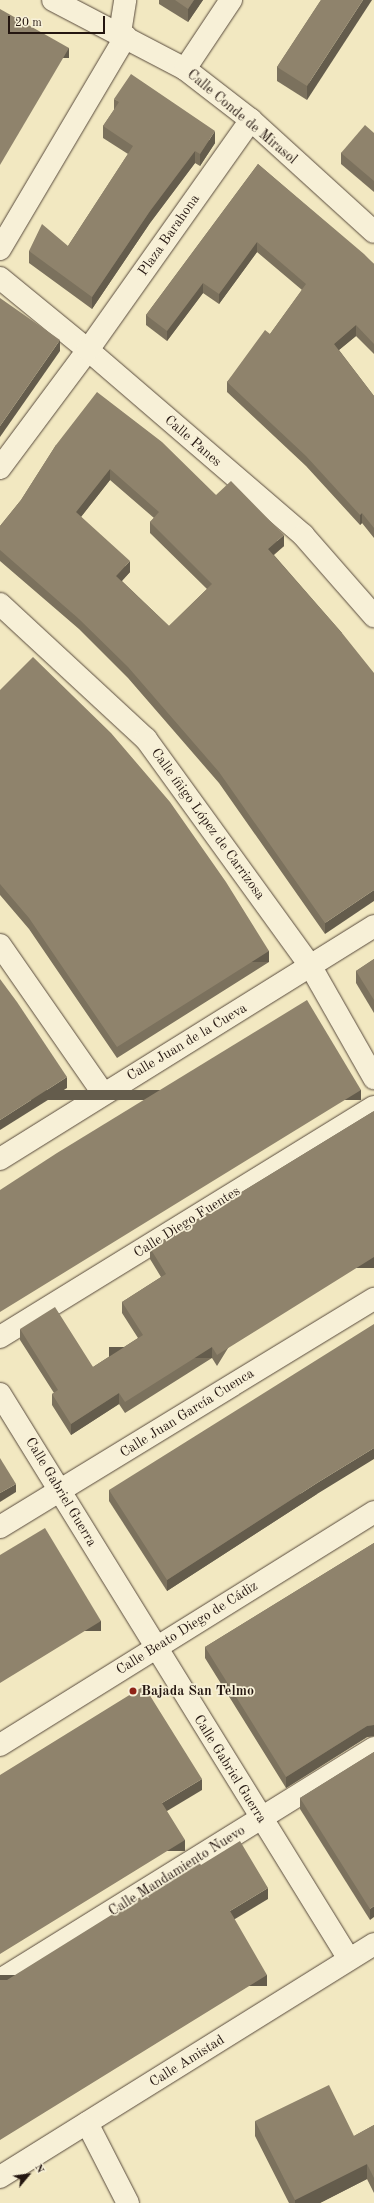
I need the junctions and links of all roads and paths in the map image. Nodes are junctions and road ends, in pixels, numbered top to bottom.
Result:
1 (53, 0) edge
2 (124, 0) edge
3 (231, 0) edge
4 (123, 35) junction
5 (185, 69) junction
6 (250, 120) junction
7 (374, 232) edge
8 (0, 249) edge
9 (0, 278) edge
10 (88, 350) junction
11 (0, 468) edge
12 (0, 604) edge
13 (374, 616) edge
14 (374, 926) edge
15 (0, 945) edge
16 (311, 967) junction
17 (374, 1078) edge
18 (103, 1093) junction
19 (374, 1107) edge
20 (0, 1159) edge
21 (374, 1299) edge
22 (0, 1337) edge
23 (0, 1394) edge
24 (61, 1491) junction
25 (374, 1512) edge
26 (0, 1528) edge
27 (156, 1649) junction
28 (0, 1745) edge
29 (374, 1748) edge
30 (261, 1819) junction
31 (374, 1944) edge
32 (349, 1959) junction
33 (0, 1980) edge
34 (87, 2123) junction
35 (0, 2177) edge
36 (128, 2203) edge

1 - 4 street, Calle Conde de Mirasol
2 - 4 street
3 - 5 street
4 - 5 street, Calle Conde de Mirasol
4 - 8 street
5 - 6 street, Calle Conde de Mirasol
6 - 7 street, Calle Conde de Mirasol
6 - 10 street, Plaza Barahona
9 - 10 street, Calle Panes
10 - 11 street, Plaza Barahona
10 - 13 street, Calle Panes
12 - 16 street, Calle íñigo López de Carrizosa
14 - 16 street, Calle Juan de la Cueva
15 - 18 street
16 - 17 street, Calle íñigo López de Carrizosa
16 - 18 street, Calle Juan de la Cueva
18 - 20 street, Calle Juan de la Cueva
19 - 22 street, Calle Diego Fuentes
21 - 24 street, Calle Juan García Cuenca
23 - 24 street, Calle Gabriel Guerra
24 - 26 street, Calle Juan García Cuenca
24 - 27 street, Calle Gabriel Guerra
25 - 27 street, Calle Beato Diego de Cádiz
27 - 28 street, Calle Beato Diego de Cádiz
27 - 30 street, Calle Gabriel Guerra
29 - 30 street, Calle Mandamiento Nuevo
30 - 32 street, Calle Gabriel Guerra
30 - 33 street, Calle Mandamiento Nuevo
31 - 32 street, Calle Amistad
32 - 34 street, Calle Amistad
34 - 35 street, Calle Amistad
34 - 36 street

